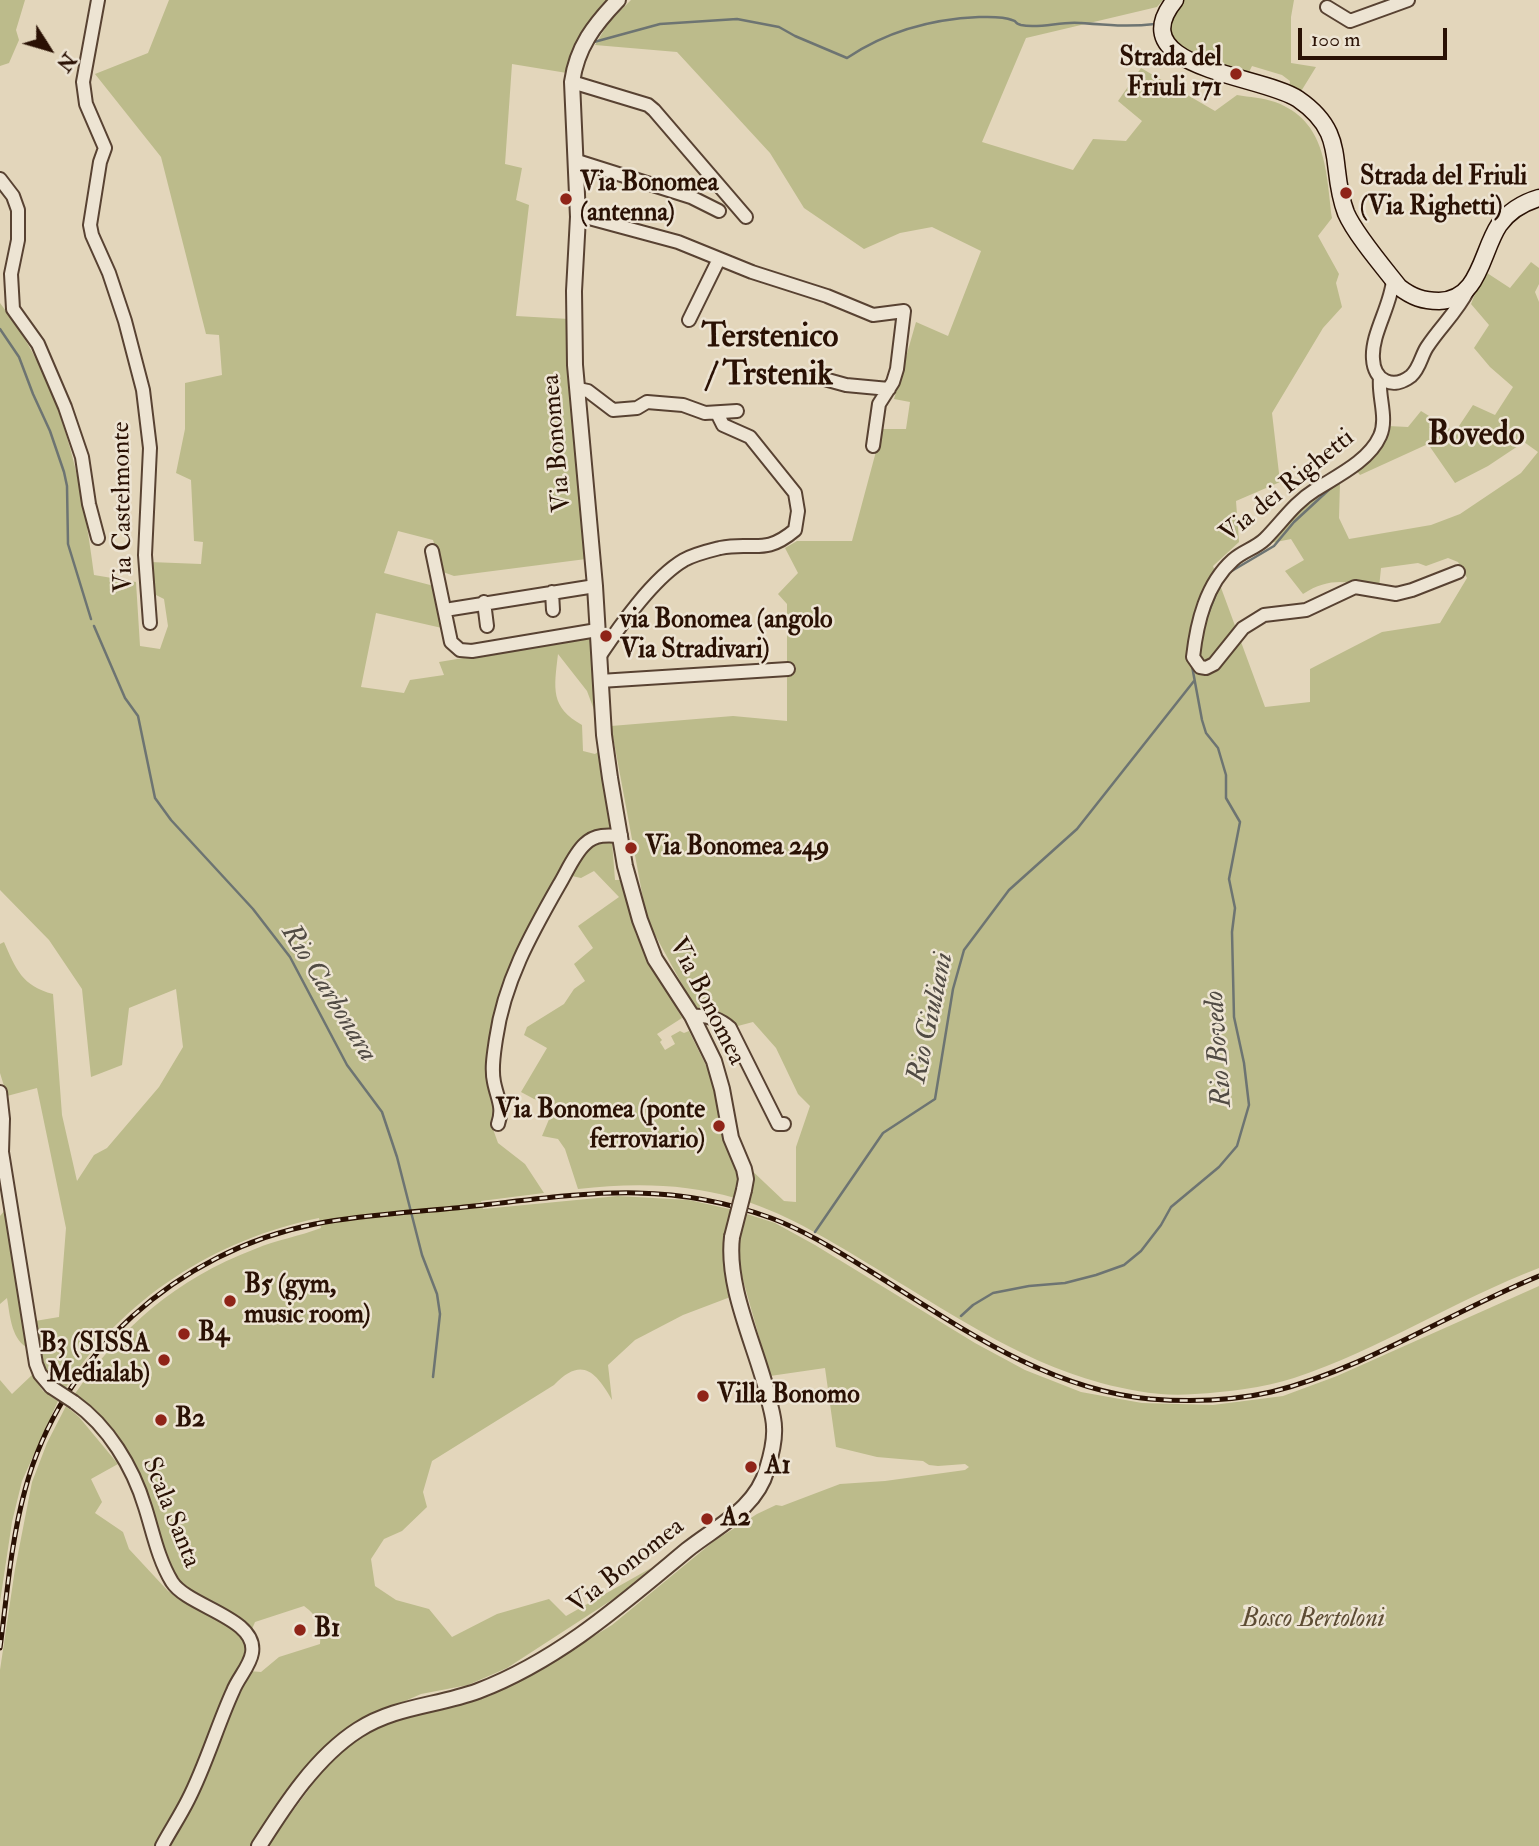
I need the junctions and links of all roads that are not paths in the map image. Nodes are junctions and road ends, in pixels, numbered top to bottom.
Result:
1 (98, 0) edge
2 (618, 0) edge
3 (1175, 0) edge
4 (1408, 0) edge
5 (1327, 7) dead end
6 (572, 82) junction
7 (577, 161) junction
8 (0, 179) edge
9 (1539, 198) edge
10 (719, 211) dead end
11 (578, 217) junction
12 (746, 217) dead end
13 (719, 259) junction
14 (1393, 280) junction
15 (1469, 287) junction
16 (690, 320) dead end
17 (817, 377) dead end
18 (1380, 378) junction
19 (578, 389) junction
20 (888, 389) junction
21 (737, 411) dead end
22 (716, 413) junction
23 (873, 446) dead end
24 (98, 538) dead end
25 (432, 551) dead end
26 (1458, 572) dead end
27 (595, 586) junction
28 (552, 592) junction
29 (484, 602) junction
30 (445, 610) junction
31 (553, 610) dead end
32 (150, 623) dead end
33 (487, 626) dead end
34 (597, 630) junction
35 (599, 657) junction
36 (788, 669) dead end
37 (600, 681) junction
38 (621, 836) junction
39 (692, 1016) junction
40 (0, 1092) edge
41 (498, 1124) dead end
42 (784, 1124) dead end
43 (162, 1846) edge
44 (259, 1846) edge

1 - 32 street, Via Castelmonte
2 - 6 street, Via Bonomea
3 - 14 main road
4 - 5 street
6 - 7 street, Via Bonomea
6 - 12 street
7 - 10 street
7 - 11 street, Via Bonomea
8 - 24 street
9 - 15 main road
11 - 13 street
11 - 19 street, Via Bonomea
13 - 16 street
13 - 20 street
14 - 15 main road
14 - 18 street
15 - 18 street
17 - 20 street
18 - 26 street, Via dei Righetti
19 - 22 street
19 - 27 street, Via Bonomea
20 - 23 street
21 - 22 street
22 - 35 street
25 - 30 street
27 - 28 street
27 - 34 street, Via Bonomea
28 - 29 street
28 - 31 street
29 - 30 street
29 - 33 street
30 - 34 street
34 - 35 street, Via Bonomea
35 - 37 street, Via Bonomea
36 - 37 street
37 - 38 street, Via Bonomea
38 - 39 street, Via Bonomea
38 - 41 street
39 - 42 street
39 - 44 street, Via Bonomea, bridge
40 - 43 street, Scala Santa, bridge

